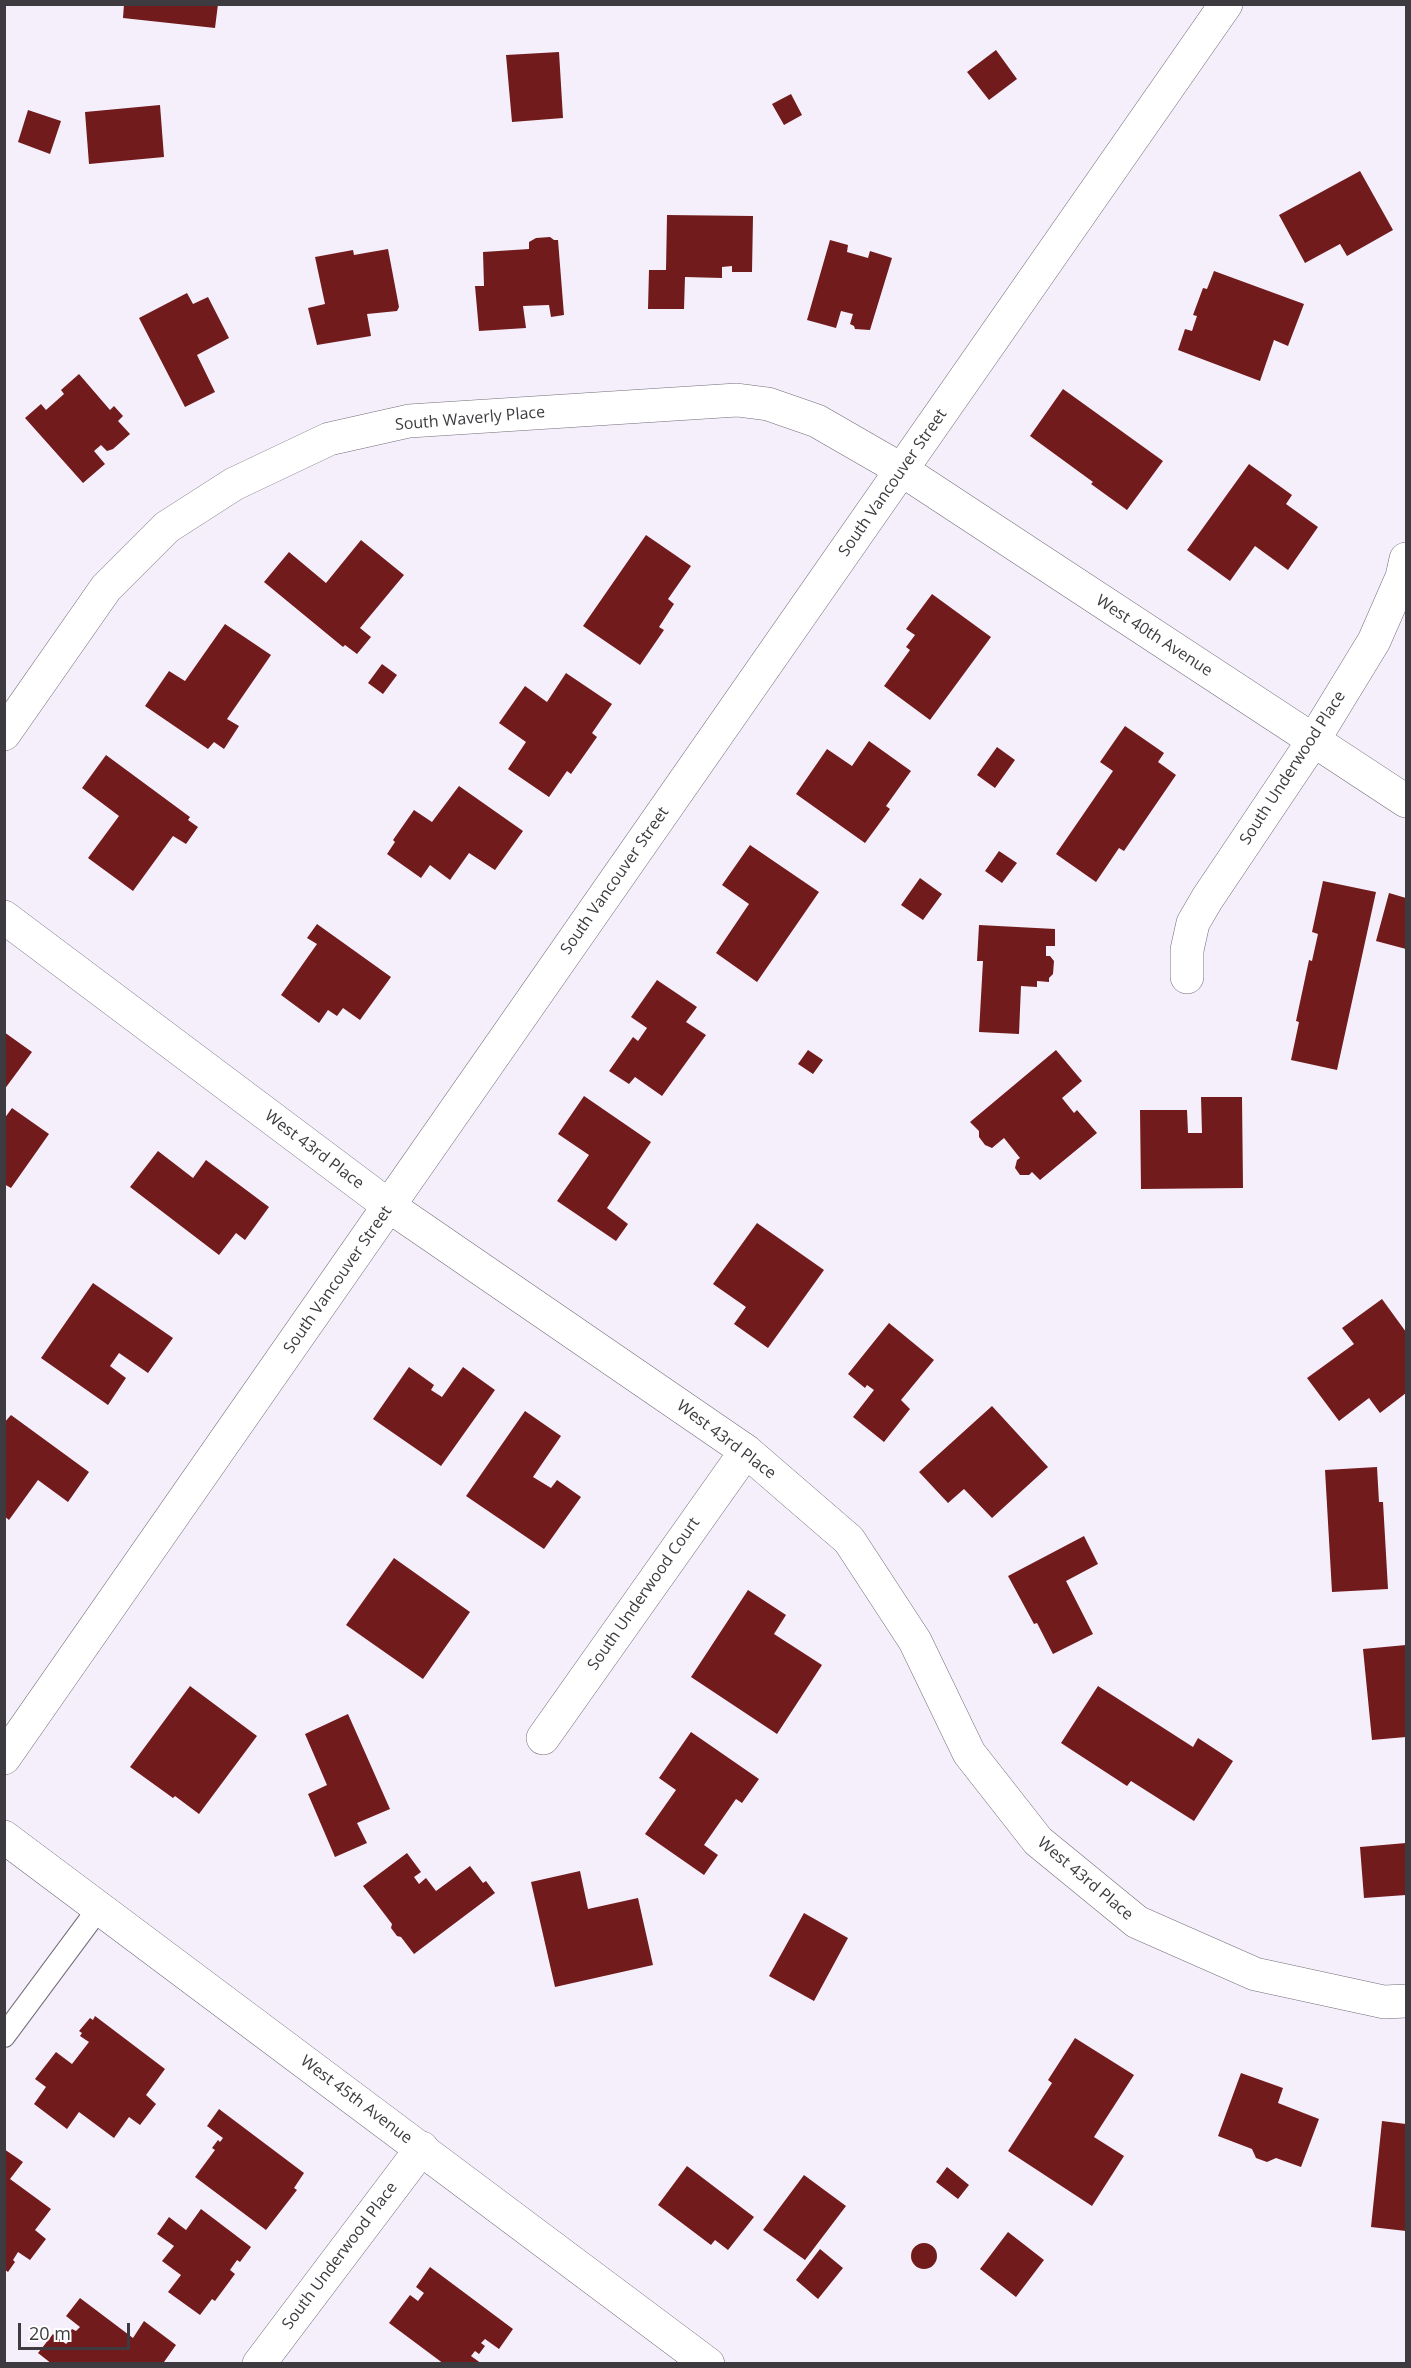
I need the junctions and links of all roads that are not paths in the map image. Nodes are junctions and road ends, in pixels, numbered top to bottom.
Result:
1 (1226, 4) edge
2 (902, 470) junction
3 (1407, 559) edge
4 (4, 734) edge
5 (1313, 741) junction
6 (1407, 801) edge
7 (4, 917) edge
8 (1187, 977) dead end
9 (389, 1206) junction
10 (746, 1451) junction
11 (543, 1738) dead end
12 (4, 1758) edge
13 (4, 1837) edge
14 (99, 1908) junction
15 (1407, 2001) edge
16 (4, 2036) edge
17 (422, 2148) junction
18 (259, 2364) edge
19 (708, 2364) edge

1 - 2 street, South Vancouver Street
2 - 4 street, South Waverly Place
2 - 5 street, West 40th Avenue
2 - 9 street, South Vancouver Street
3 - 5 street, South Underwood Place
5 - 6 street, West 40th Avenue
5 - 8 street, South Underwood Place
7 - 9 street, West 43rd Place
9 - 10 street, West 43rd Place
9 - 12 street, South Vancouver Street
10 - 11 street, South Underwood Court
10 - 15 street, West 43rd Place
13 - 14 street, West 45th Avenue
14 - 16 lane
14 - 17 street, West 45th Avenue
17 - 18 street, South Underwood Place
17 - 19 street, West 45th Avenue

